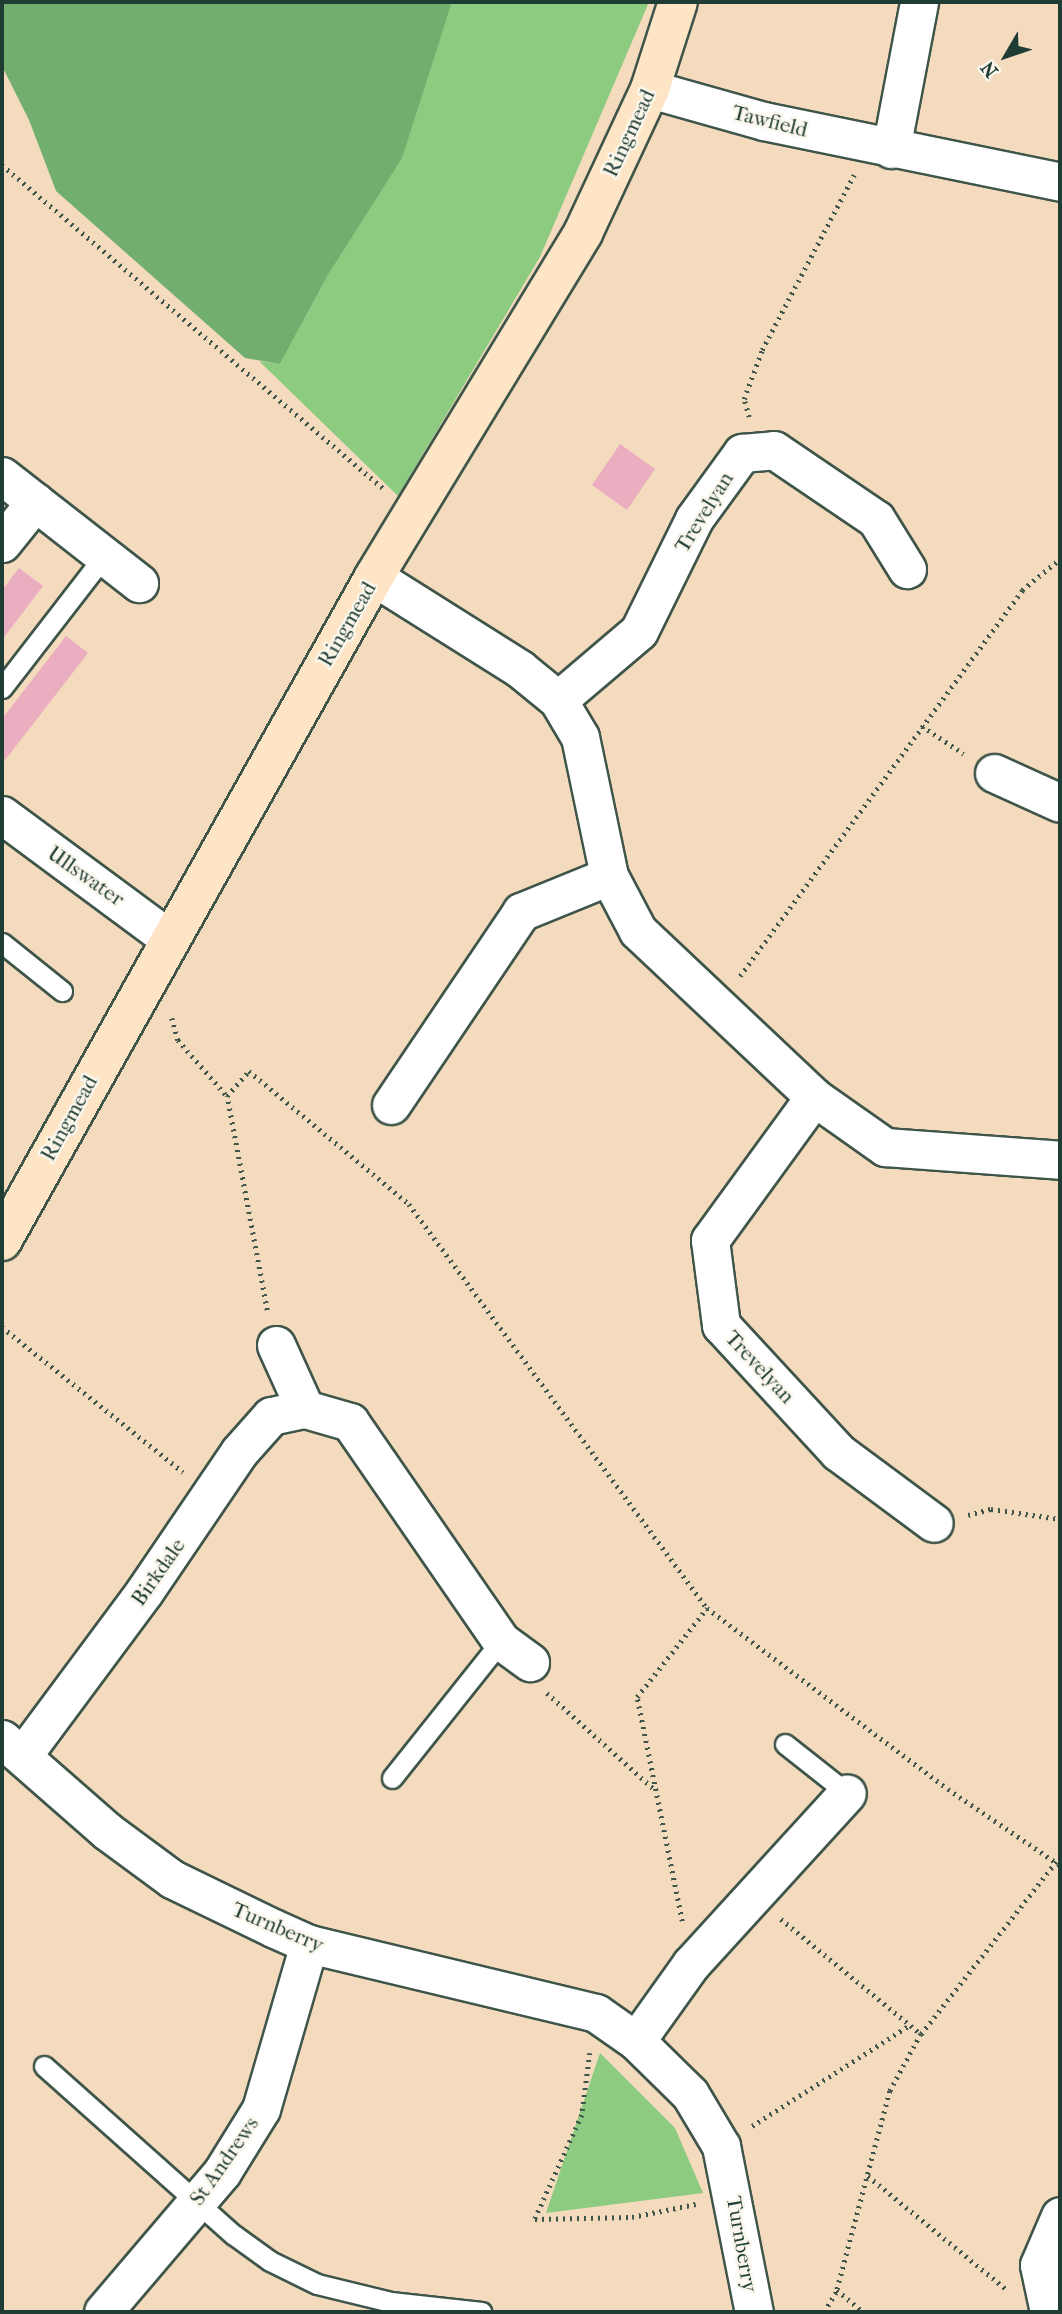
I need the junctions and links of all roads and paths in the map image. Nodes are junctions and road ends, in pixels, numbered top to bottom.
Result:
1 (678, 2) edge
2 (919, 2) edge
3 (650, 89) junction
4 (878, 146) junction
5 (2, 165) edge
6 (1060, 182) edge
7 (757, 452) junction
8 (2, 476) edge
9 (390, 494) dead end
10 (35, 502) junction
11 (2, 543) edge
12 (104, 556) junction
13 (1060, 559) edge
14 (906, 569) dead end
15 (374, 577) junction
16 (139, 583) dead end
17 (2, 688) edge
18 (558, 700) junction
19 (922, 726) junction
20 (994, 773) joint
21 (1060, 803) edge
22 (2, 815) edge
23 (610, 876) junction
24 (168, 938) junction
25 (2, 943) edge
26 (62, 991) dead end
27 (718, 1005) junction
28 (170, 1012) dead end
29 (227, 1096) junction
30 (814, 1097) junction
31 (391, 1105) dead end
32 (1060, 1160) edge
33 (2, 1241) edge
34 (2, 1327) edge
35 (276, 1345) joint
36 (305, 1409) junction
37 (211, 1494) junction
38 (1060, 1519) edge
39 (934, 1523) joint
40 (708, 1608) junction
41 (516, 1651) junction
42 (785, 1744) dead end
43 (13, 1747) edge
44 (392, 1778) dead end
45 (656, 1790) junction
46 (847, 1793) joint
47 (1058, 1864) edge
48 (753, 1897) junction
49 (309, 1944) junction
50 (691, 1964) junction
51 (596, 2013) junction
52 (910, 2025) junction
53 (921, 2034) junction
54 (636, 2041) junction
55 (44, 2066) dead end
56 (721, 2146) junction
57 (868, 2176) junction
58 (734, 2196) junction
59 (198, 2200) junction
60 (1060, 2216) edge
61 (837, 2290) junction
62 (1012, 2293) dead end
63 (1053, 2308) edge
64 (103, 2312) edge
65 (481, 2312) edge
66 (754, 2312) edge
67 (824, 2312) edge
68 (863, 2312) edge

1 - 3 street, Ringmead
2 - 4 street
3 - 4 street, Tawfield
3 - 15 street, Ringmead
4 - 6 street, Tawfield
4 - 7 path
5 - 9 path
7 - 14 street
7 - 18 street, Trevelyan
8 - 10 street
10 - 11 street
10 - 12 street
12 - 16 street
12 - 17 lane
13 - 19 path
15 - 18 street
15 - 24 street, Ringmead
18 - 23 street
19 - 20 path
19 - 27 path
20 - 21 street
22 - 24 street, Ullswater
23 - 27 street
23 - 31 street
24 - 33 street, Ringmead
25 - 26 lane
27 - 30 street
28 - 29 path
29 - 35 path
29 - 40 path
30 - 32 street
30 - 39 street, Trevelyan
34 - 37 path
35 - 36 street
36 - 37 street, Birkdale
36 - 41 street, Birkdale
37 - 43 street, Birkdale
38 - 39 path
40 - 45 path
40 - 47 path
41 - 44 lane
41 - 45 path
42 - 46 lane
43 - 49 street, Turnberry
45 - 50 path
46 - 48 street
47 - 53 path
48 - 50 street
48 - 52 path
49 - 51 street, Turnberry
49 - 59 street, St Andrews
50 - 54 street
51 - 54 street, Turnberry
51 - 58 path
52 - 53 path
52 - 56 path
53 - 57 path
54 - 56 street, Turnberry
55 - 59 lane
56 - 58 street, Turnberry
57 - 61 path
57 - 62 path
58 - 66 street, Turnberry
59 - 64 street, St Andrews
59 - 65 lane
60 - 63 street
61 - 67 path
61 - 68 path

